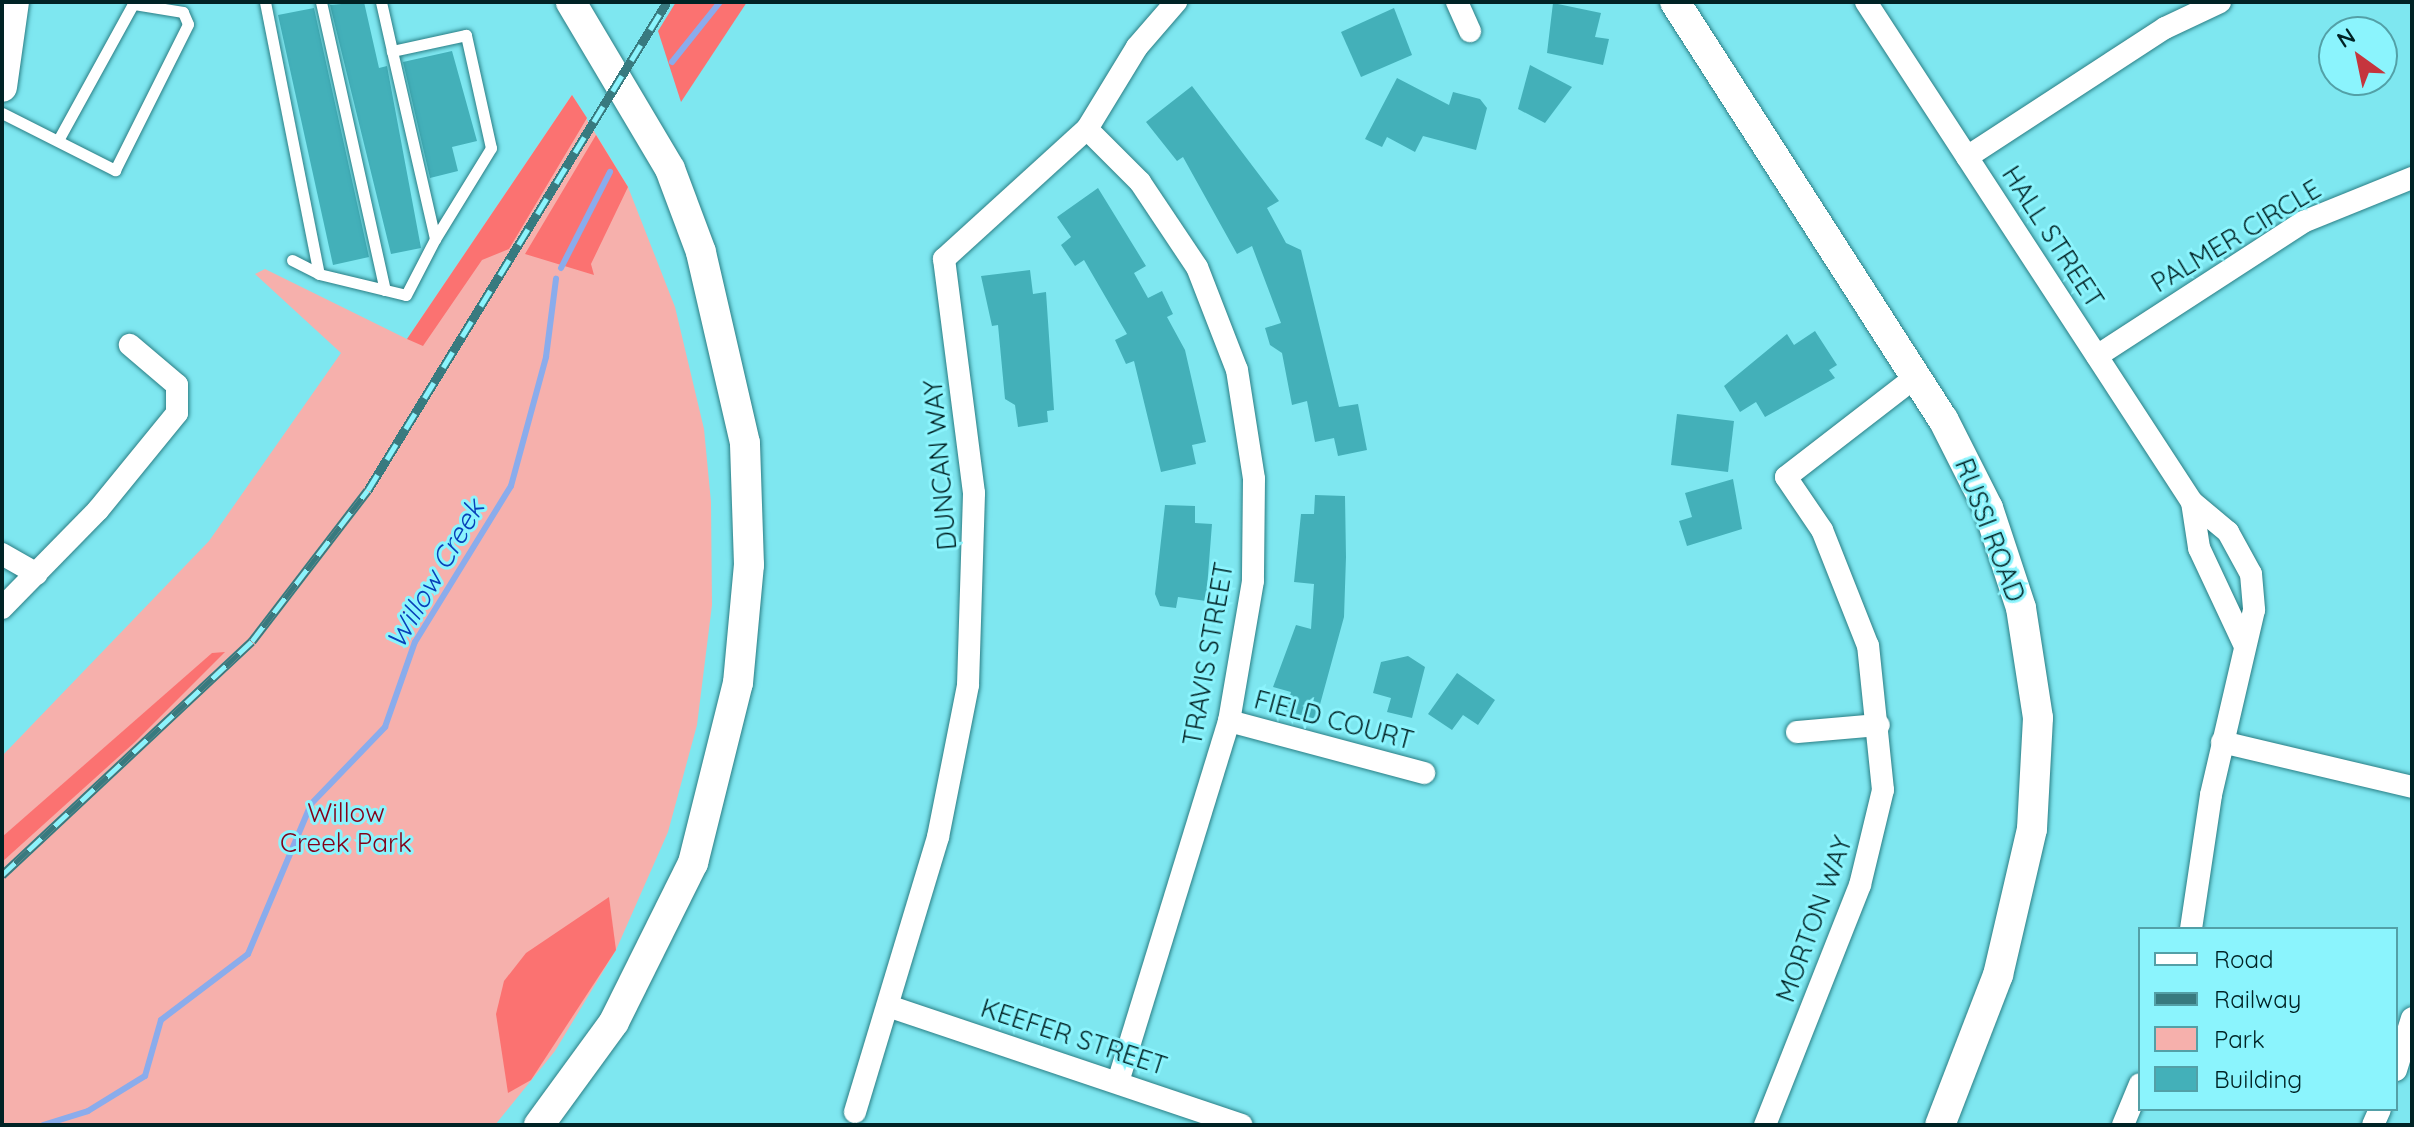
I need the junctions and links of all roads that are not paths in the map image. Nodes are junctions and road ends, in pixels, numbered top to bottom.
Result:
1 (14, 2) edge
2 (265, 2) edge
3 (321, 2) edge
4 (381, 2) edge
5 (1176, 2) edge
6 (1457, 2) edge
7 (1675, 2) edge
8 (1866, 2) edge
9 (2220, 2) edge
10 (577, 4) edge
11 (1470, 31) dead end
12 (392, 51) junction
13 (2, 87) edge
14 (2, 113) edge
15 (1087, 129) junction
16 (60, 137) junction
17 (1967, 157) junction
18 (2412, 178) edge
19 (435, 239) junction
20 (292, 260) dead end
21 (319, 274) junction
22 (385, 290) junction
23 (130, 345) dead end
24 (2097, 356) junction
25 (1914, 378) junction
26 (2192, 502) junction
27 (2, 554) edge
28 (37, 574) junction
29 (2, 608) edge
30 (2244, 644) junction
31 (1229, 721) junction
32 (1879, 725) junction
33 (1797, 732) dead end
34 (2222, 742) junction
35 (1424, 773) dead end
36 (2412, 787) edge
37 (2191, 927) edge
38 (888, 1006) junction
39 (2412, 1018) edge
40 (2398, 1064) edge
41 (1119, 1079) junction
42 (2138, 1089) edge
43 (855, 1112) dead end
44 (539, 1125) edge
45 (1241, 1125) edge
46 (1765, 1125) edge
47 (1940, 1125) edge
48 (2123, 1125) edge

1 - 13 street
2 - 21 lane
3 - 22 lane
4 - 12 lane
5 - 15 street, DUNCAN WAY
6 - 11 street
7 - 25 street, RUSSI ROAD
8 - 17 street, HALL STREET
9 - 17 street
10 - 44 street
12 - 19 lane
12 - 19 lane
14 - 16 lane
15 - 31 street, TRAVIS STREET
15 - 38 street, DUNCAN WAY
16 - 16 lane
17 - 24 street, HALL STREET
18 - 24 street, PALMER CIRCLE
19 - 22 lane
20 - 21 lane
21 - 22 lane
23 - 28 street
24 - 26 street, HALL STREET
25 - 32 street, MORTON WAY
25 - 47 street, RUSSI ROAD
26 - 30 street, HALL STREET
26 - 30 street, HALL STREET
27 - 28 street
28 - 29 street
30 - 34 street, HALL STREET
31 - 35 street, FIELD COURT
31 - 41 street, TRAVIS STREET
32 - 33 street
32 - 46 street, MORTON WAY
34 - 36 street
34 - 37 street, HALL STREET
38 - 41 street, KEEFER STREET
38 - 43 street
39 - 40 street
41 - 45 street, KEEFER STREET
42 - 48 street

